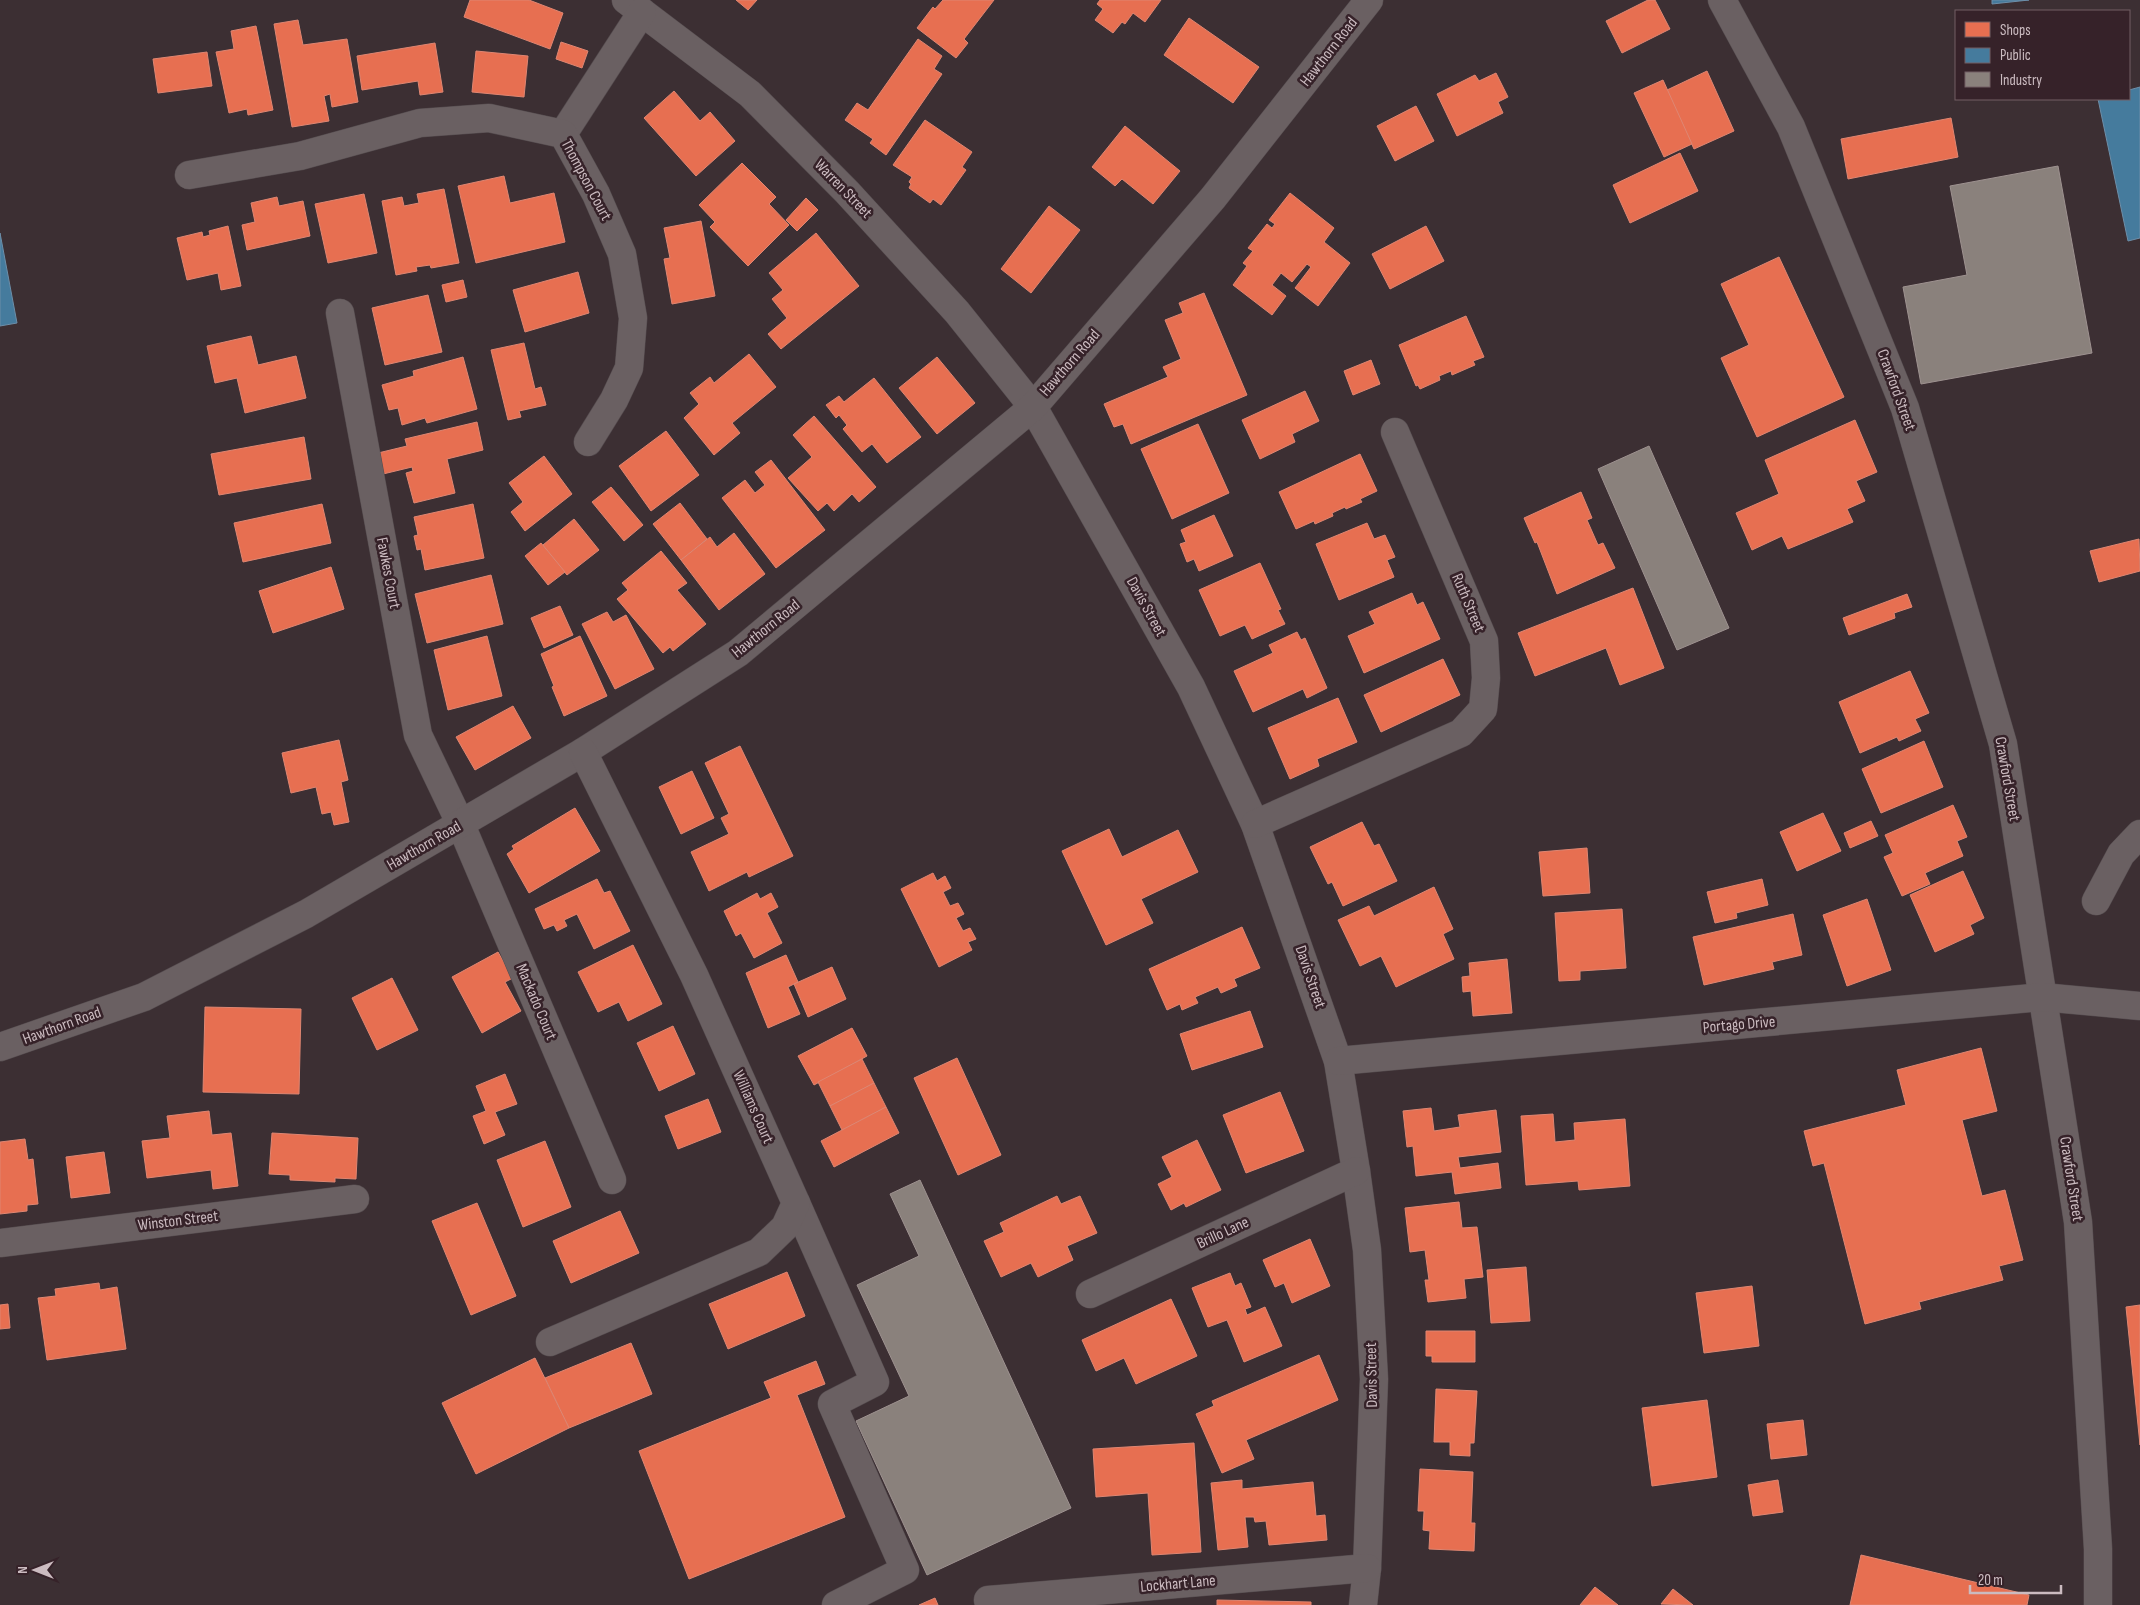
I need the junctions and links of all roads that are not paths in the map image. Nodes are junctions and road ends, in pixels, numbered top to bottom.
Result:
1 (1369, 0) edge
2 (1722, 0) edge
3 (634, 6) edge
4 (563, 134) junction
5 (190, 175) dead end
6 (340, 313) dead end
7 (1033, 407) junction
8 (1395, 432) dead end
9 (588, 442) dead end
10 (583, 752) junction
11 (1255, 824) junction
12 (460, 825) junction
13 (2140, 834) edge
14 (2096, 901) dead end
15 (2042, 997) junction
16 (2140, 1006) edge
17 (0, 1047) edge
18 (1338, 1061) junction
19 (1356, 1171) junction
20 (612, 1180) dead end
21 (355, 1199) dead end
22 (796, 1203) junction
23 (0, 1243) edge
24 (1090, 1294) dead end
25 (550, 1342) dead end
26 (1367, 1568) junction
27 (988, 1600) dead end
28 (836, 1605) edge
29 (1363, 1605) edge
30 (2098, 1605) edge

1 - 7 street, Hawthorn Road
2 - 15 street, Crawford Street
3 - 4 street
3 - 7 street, Warren Street
4 - 5 street, Thompson Court
4 - 9 street, Thompson Court
6 - 12 street, Fawkes Court
7 - 10 street, Hawthorn Road
7 - 11 street, Davis Street
8 - 11 street, Ruth Street
10 - 12 street, Hawthorn Road
10 - 22 street, Williams Court
11 - 18 street, Davis Street
12 - 17 street, Hawthorn Road
12 - 20 street, Mackado Court
13 - 14 street
15 - 16 street, Portago Drive
15 - 18 street, Portago Drive
15 - 30 street, Crawford Street
18 - 19 street, Davis Street
19 - 24 street, Brillo Lane
19 - 26 street, Davis Street
21 - 23 street, Winston Street
22 - 25 street
22 - 28 street, Williams Court
26 - 27 street, Lockhart Lane
26 - 29 street, Davis Street

